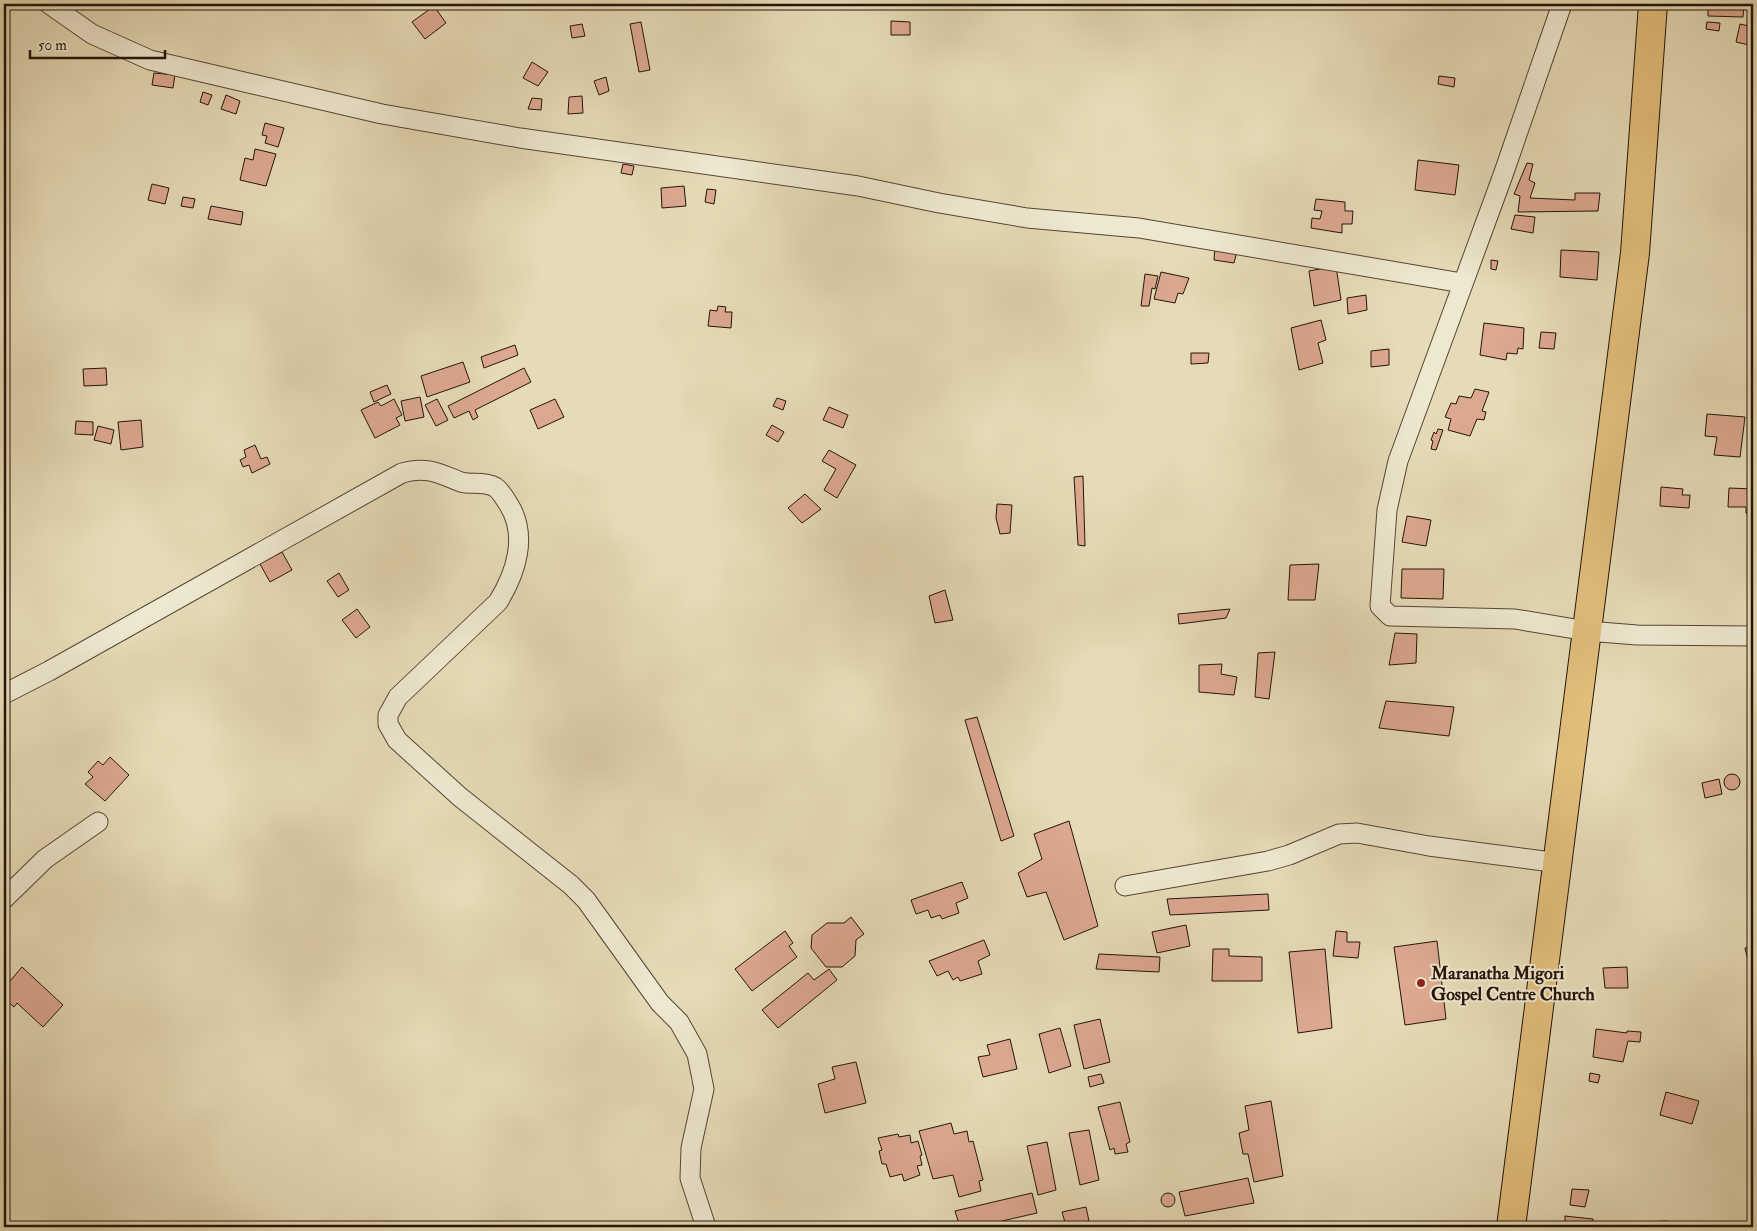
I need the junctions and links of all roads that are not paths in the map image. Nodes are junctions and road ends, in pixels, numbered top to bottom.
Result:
1 (48, 4) edge
2 (1562, 4) edge
3 (1653, 4) edge
4 (1462, 284) junction
5 (1587, 631) junction
6 (1753, 636) edge
7 (4, 694) edge
8 (98, 822) dead end
9 (1559, 863) junction
10 (1125, 886) dead end
11 (4, 899) edge
12 (706, 1227) edge
13 (1511, 1227) edge

1 - 4 street
2 - 4 street
3 - 5 highway
4 - 5 street
5 - 6 street
5 - 9 highway
7 - 12 street
8 - 11 street
9 - 10 street
9 - 13 highway

